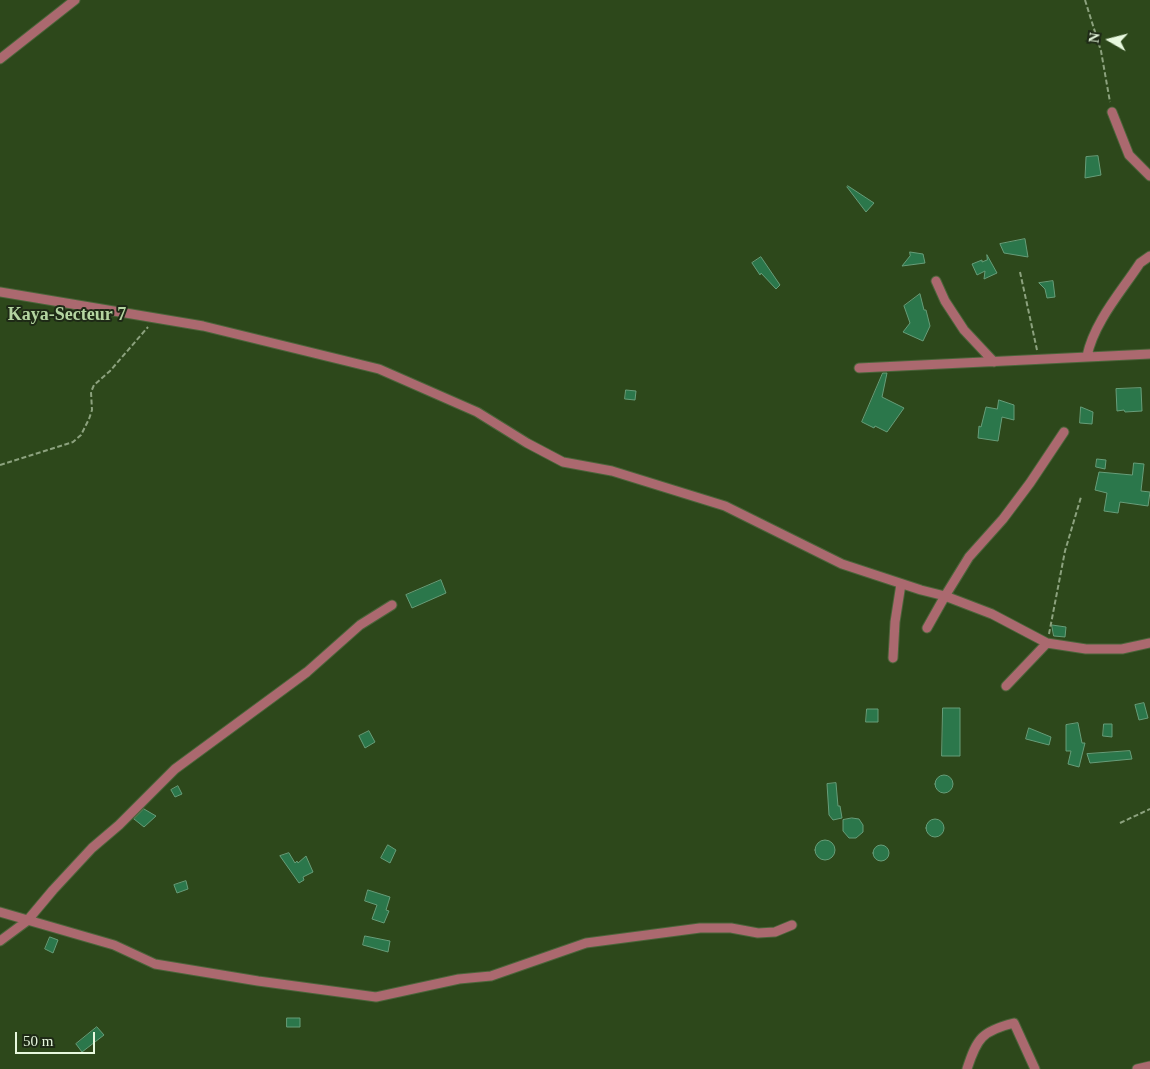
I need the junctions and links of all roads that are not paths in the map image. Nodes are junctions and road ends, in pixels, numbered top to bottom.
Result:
1 (75, 0) edge
2 (0, 59) edge
3 (1112, 112) road end
4 (1150, 176) edge
5 (1150, 256) edge
6 (936, 281) dead end
7 (0, 292) edge
8 (1150, 354) edge
9 (1087, 356) junction
10 (994, 362) junction
11 (859, 368) dead end
12 (1064, 432) dead end
13 (901, 584) junction
14 (944, 596) junction
15 (392, 605) dead end
16 (927, 628) dead end
17 (1047, 643) junction
18 (1150, 643) edge
19 (893, 658) dead end
20 (1006, 686) dead end
21 (0, 912) edge
22 (27, 921) junction
23 (792, 925) dead end
24 (0, 941) edge
25 (1150, 1066) edge
26 (967, 1069) edge
27 (1035, 1069) edge
28 (1137, 1069) edge

1 - 2 street
3 - 4 street
5 - 9 street
6 - 10 street
7 - 13 street
8 - 9 street
9 - 10 street
10 - 11 street
12 - 14 street
13 - 14 street
13 - 19 street
14 - 16 street
14 - 17 street
15 - 22 street
17 - 18 street
17 - 20 street
21 - 22 street
22 - 23 street
22 - 24 street
25 - 28 street
26 - 27 street

